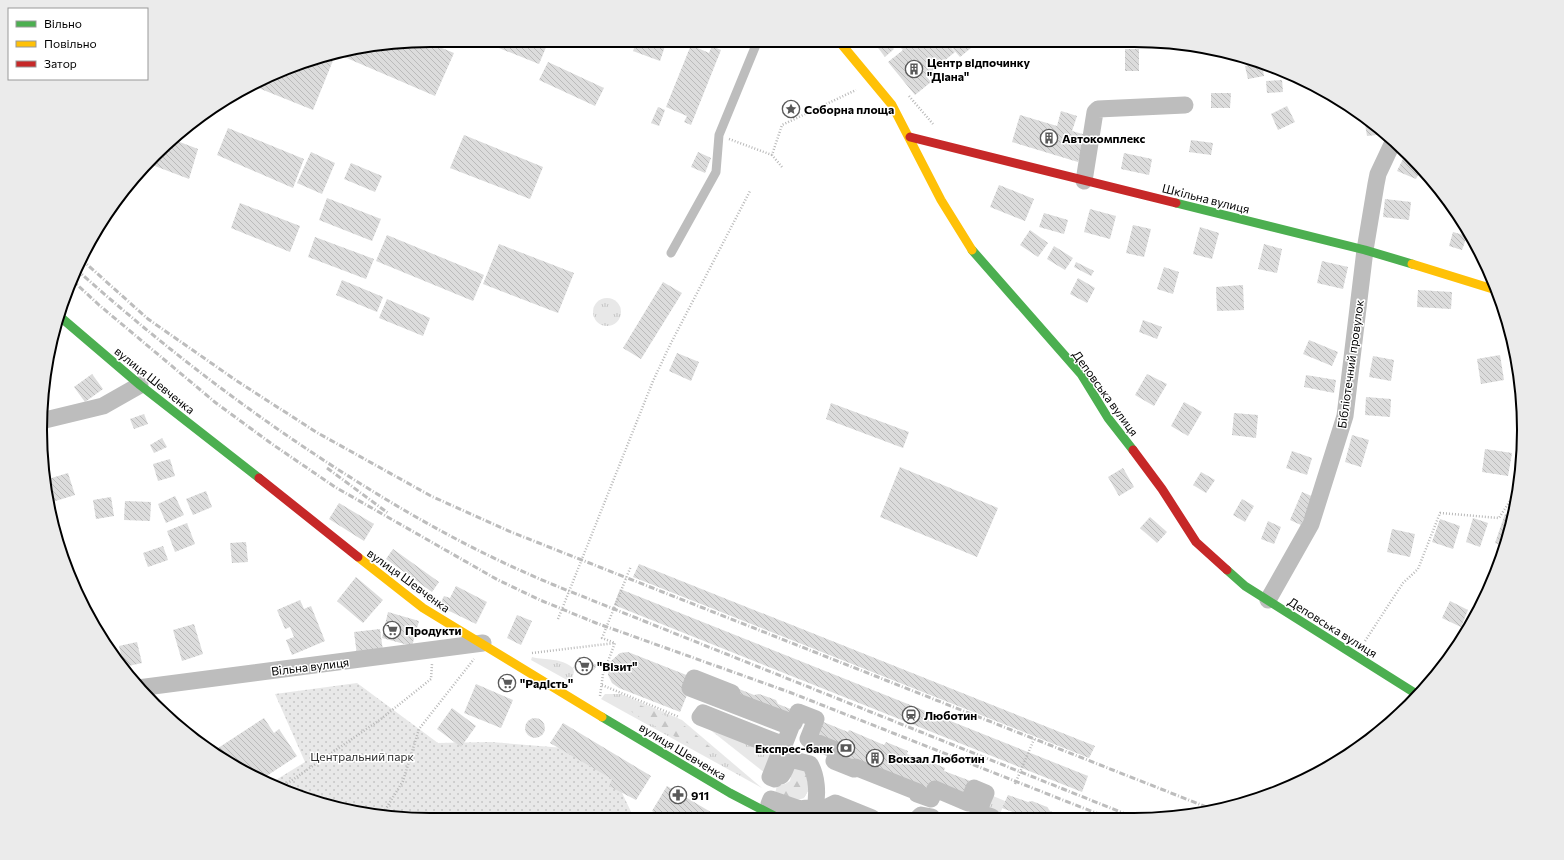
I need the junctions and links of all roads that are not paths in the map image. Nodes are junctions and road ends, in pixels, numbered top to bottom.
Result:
1 (755, 47) edge
2 (844, 47) edge
3 (1185, 105) dead end
4 (910, 137) junction
5 (1391, 146) edge
6 (1084, 180) junction
7 (1365, 250) junction
8 (671, 253) dead end
9 (1490, 288) edge
10 (63, 320) edge
11 (140, 385) junction
12 (47, 420) edge
13 (1268, 600) junction
14 (483, 643) junction
15 (146, 687) edge
16 (1413, 692) edge
17 (768, 813) edge
18 (791, 813) edge
19 (815, 813) edge
20 (859, 813) edge
21 (981, 813) edge

1 - 8 lane
2 - 4 street, Деповська вулиця
3 - 6 street
4 - 6 street, Шкільна вулиця
4 - 13 street, Деповська вулиця
5 - 7 street, Бібліотечний провулок
6 - 7 street, Шкільна вулиця
7 - 9 street, Шкільна вулиця
7 - 13 street, Бібліотечний провулок
10 - 11 street, вулиця Шевченка
11 - 12 street
11 - 14 street, вулиця Шевченка
13 - 16 street, Деповська вулиця
14 - 15 street, Вільна вулиця
14 - 17 street, вулиця Шевченка
18 - 21 street
19 - 20 street

